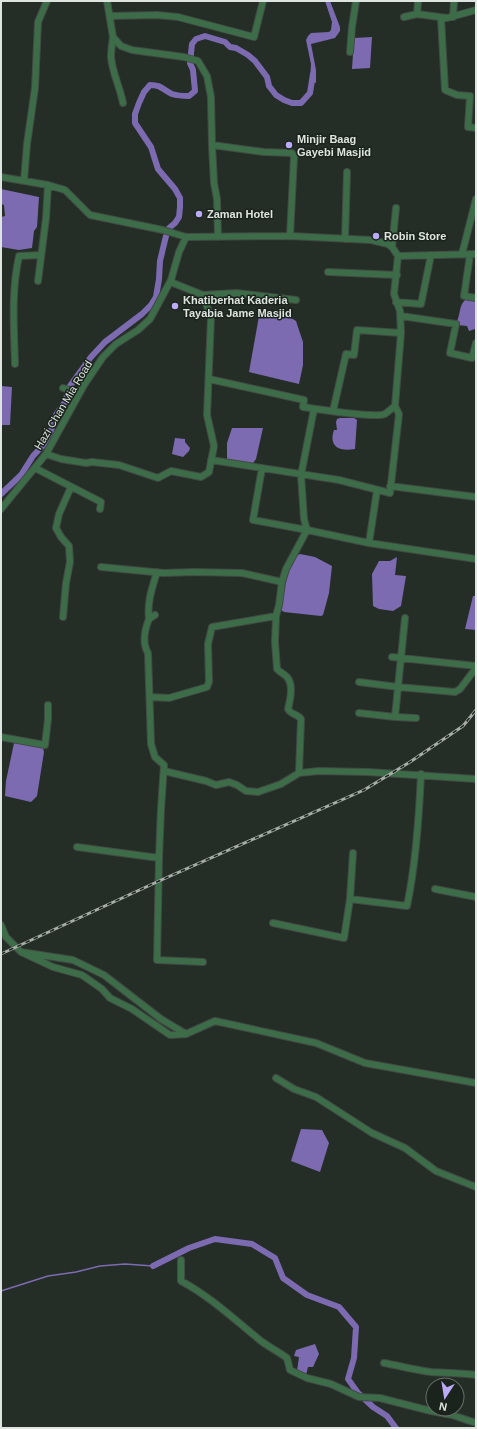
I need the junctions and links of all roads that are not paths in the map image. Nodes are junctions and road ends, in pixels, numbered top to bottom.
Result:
1 (47, 1) edge
2 (107, 1) edge
3 (263, 1) edge
4 (356, 1) edge
5 (418, 1) edge
6 (454, 1) edge
7 (476, 10) edge
8 (417, 14) junction
9 (110, 16) junction
10 (404, 17) dead end
11 (453, 17) junction
12 (441, 18) junction
13 (113, 37) junction
14 (350, 52) dead end
15 (123, 103) dead end
16 (476, 128) edge
17 (212, 145) junction
18 (347, 172) dead end
19 (1, 176) edge
20 (24, 181) junction
21 (48, 185) junction
22 (476, 199) edge
23 (396, 208) dead end
24 (290, 236) junction
25 (186, 237) junction
26 (218, 237) junction
27 (345, 239) junction
28 (392, 247) junction
29 (462, 254) junction
30 (473, 254) edge
31 (431, 255) junction
32 (41, 256) junction
33 (398, 256) junction
34 (328, 272) dead end
35 (397, 275) junction
36 (171, 280) junction
37 (38, 281) dead end
38 (204, 295) junction
39 (476, 298) edge
40 (296, 300) dead end
41 (396, 302) junction
42 (401, 316) junction
43 (401, 332) junction
44 (476, 343) edge
45 (15, 364) dead end
46 (209, 379) junction
47 (63, 388) dead end
48 (79, 393) junction
49 (395, 406) junction
50 (314, 409) junction
51 (333, 411) junction
52 (46, 454) junction
53 (211, 460) junction
54 (35, 468) junction
55 (262, 468) junction
56 (301, 475) junction
57 (390, 486) junction
58 (71, 487) junction
59 (377, 490) junction
60 (476, 497) edge
61 (1, 509) edge
62 (100, 509) dead end
63 (307, 530) junction
64 (369, 543) junction
65 (476, 559) edge
66 (101, 567) dead end
67 (157, 572) junction
68 (282, 582) junction
69 (155, 615) dead end
70 (276, 616) junction
71 (63, 618) dead end
72 (406, 618) dead end
73 (149, 619) junction
74 (392, 657) dead end
75 (400, 658) junction
76 (476, 667) edge
77 (360, 682) dead end
78 (398, 687) junction
79 (150, 697) junction
80 (48, 705) dead end
81 (359, 713) dead end
82 (395, 717) junction
83 (416, 718) dead end
84 (1, 737) edge
85 (164, 771) junction
86 (298, 773) junction
87 (421, 774) junction
88 (476, 779) edge
89 (77, 847) dead end
90 (353, 853) dead end
91 (159, 858) junction
92 (435, 889) dead end
93 (476, 897) edge
94 (350, 899) junction
95 (273, 923) dead end
96 (1, 925) edge
97 (21, 952) junction
98 (203, 962) dead end
99 (186, 1034) junction
100 (276, 1078) dead end
101 (476, 1083) edge
102 (476, 1187) edge
103 (181, 1260) dead end
104 (384, 1363) dead end
105 (476, 1375) edge
106 (476, 1423) edge

1 - 20 street
2 - 9 street
3 - 9 street
4 - 14 street
5 - 8 street
6 - 11 street
7 - 11 street
8 - 10 street
8 - 12 street
9 - 13 street
11 - 12 street
12 - 16 street
13 - 15 street
13 - 17 street
17 - 24 street
17 - 26 street
18 - 27 street
19 - 20 street
20 - 21 street
21 - 25 street
21 - 32 street
22 - 29 street
23 - 28 street
24 - 26 street
24 - 27 street
25 - 26 street
25 - 36 street, Hazi Chan Mia Road
27 - 28 street
28 - 33 street
29 - 30 street
29 - 31 street
30 - 39 street
31 - 33 street
31 - 41 street
32 - 37 street
32 - 45 street
33 - 35 street
34 - 35 street
35 - 41 street
36 - 38 street
36 - 48 street, Hazi Chan Mia Road
38 - 40 street
38 - 46 street
41 - 42 street
42 - 43 street
42 - 44 street
43 - 49 street
43 - 51 street
46 - 50 street
46 - 53 street
47 - 48 street
48 - 52 street, Hazi Chan Mia Road
49 - 51 street
49 - 57 street
50 - 51 street
50 - 56 street
52 - 53 street
52 - 54 street, Hazi Chan Mia Road
53 - 55 street
54 - 58 street
54 - 61 street, Hazi Chan Mia Road
55 - 56 street
55 - 63 street
56 - 59 street
56 - 63 street
57 - 59 street
57 - 60 street
58 - 62 street
58 - 71 street
59 - 64 street
63 - 64 street
63 - 68 street
64 - 65 street
66 - 67 street
67 - 68 street
67 - 73 street
68 - 70 street
69 - 73 street
70 - 79 street
70 - 86 street
72 - 75 street
73 - 79 street
74 - 75 street
75 - 76 street
75 - 78 street
76 - 78 street
77 - 78 street
78 - 82 street
79 - 85 street
80 - 84 street
81 - 82 street
82 - 83 street
85 - 86 street
85 - 91 street
86 - 87 street
87 - 88 street
87 - 94 street
89 - 91 street
90 - 94 street
91 - 98 street
92 - 93 street
94 - 95 street
96 - 97 street
97 - 99 street
97 - 99 street
99 - 101 street
100 - 102 street
103 - 106 street
104 - 105 street

